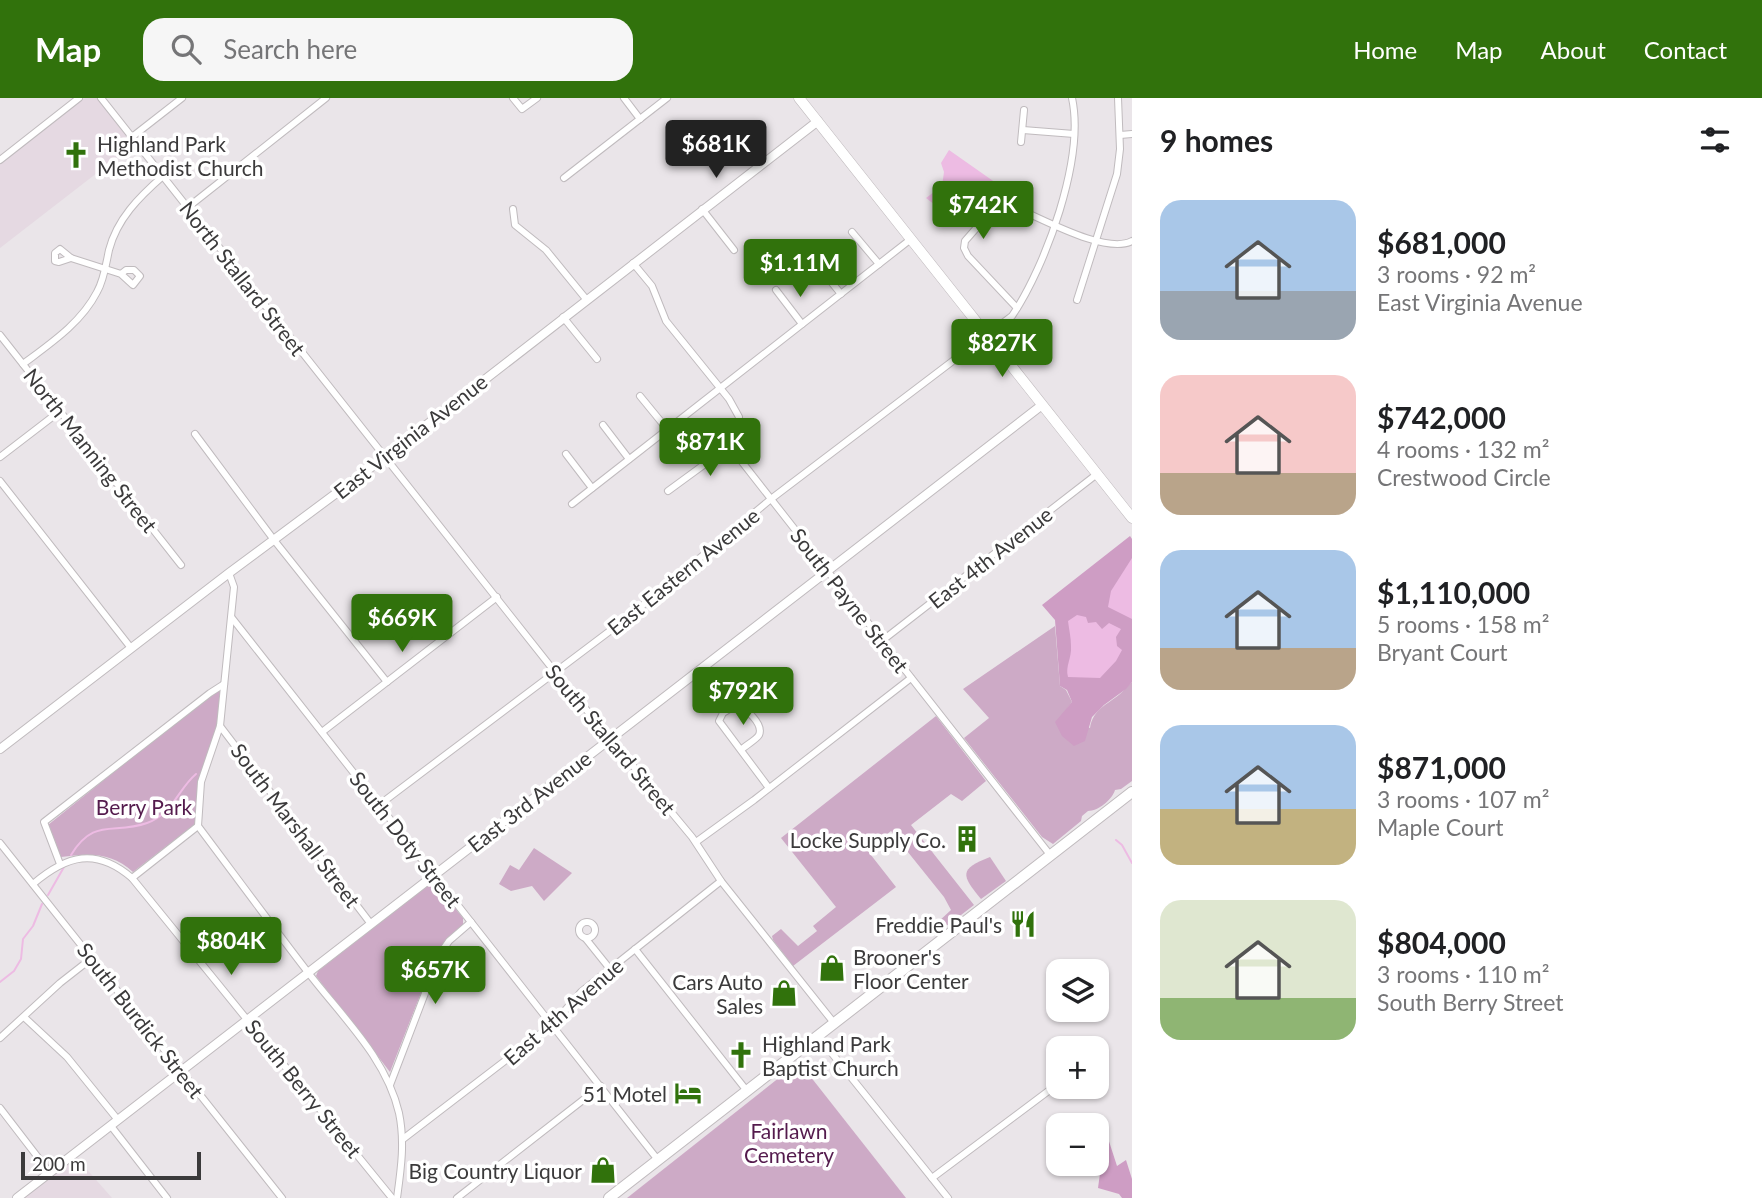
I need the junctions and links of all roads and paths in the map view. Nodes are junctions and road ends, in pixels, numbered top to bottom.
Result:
1 (79, 98) edge
2 (101, 98) edge
3 (182, 98) edge
4 (326, 98) edge
5 (513, 98) edge
6 (537, 98) edge
7 (624, 98) edge
8 (667, 98) edge
9 (799, 98) edge
10 (1072, 98) edge
11 (1118, 98) edge
12 (1024, 110) dead end
13 (640, 118) junction
14 (818, 121) junction
15 (1023, 130) junction
16 (1074, 134) junction
17 (1132, 134) edge
18 (1120, 135) junction
19 (132, 137) junction
20 (1021, 142) dead end
21 (0, 160) edge
22 (163, 176) junction
23 (564, 177) dead end
24 (187, 208) junction
25 (513, 209) dead end
26 (702, 209) junction
27 (1054, 224) junction
28 (852, 232) dead end
29 (911, 239) junction
30 (1098, 240) junction
31 (1132, 241) edge
32 (734, 250) dead end
33 (71, 258) dead end
34 (633, 262) junction
35 (815, 262) dead end
36 (879, 264) junction
37 (105, 270) junction
38 (121, 274) dead end
39 (776, 290) dead end
40 (841, 294) junction
41 (586, 299) junction
42 (1077, 300) dead end
43 (1017, 309) junction
44 (563, 317) junction
45 (802, 324) junction
46 (0, 335) edge
47 (986, 335) junction
48 (597, 359) dead end
49 (23, 364) junction
50 (720, 388) junction
51 (640, 396) dead end
52 (1042, 405) junction
53 (60, 411) junction
54 (603, 425) dead end
55 (667, 429) junction
56 (195, 434) dead end
57 (736, 442) junction
58 (566, 454) dead end
59 (0, 457) edge
60 (385, 457) junction
61 (629, 459) junction
62 (1097, 474) junction
63 (0, 481) edge
64 (592, 488) junction
65 (668, 491) dead end
66 (771, 499) junction
67 (572, 504) dead end
68 (1132, 518) edge
69 (274, 540) junction
70 (181, 565) dead end
71 (827, 572) junction
72 (229, 573) junction
73 (497, 597) junction
74 (232, 618) junction
75 (883, 640) junction
76 (131, 648) junction
77 (555, 672) junction
78 (911, 678) junction
79 (387, 682) junction
80 (224, 684) junction
81 (220, 726) junction
82 (322, 732) junction
83 (611, 737) junction
84 (0, 749) edge
85 (741, 750) junction
86 (769, 788) junction
87 (1132, 792) edge
88 (379, 805) junction
89 (198, 826) junction
90 (696, 842) junction
91 (0, 843) edge
92 (1051, 856) junction
93 (60, 864) junction
94 (434, 875) junction
95 (132, 878) junction
96 (721, 881) junction
97 (33, 884) junction
98 (471, 922) junction
99 (371, 924) junction
100 (586, 939) dead end
101 (635, 949) junction
102 (92, 958) junction
103 (610, 969) junction
104 (308, 973) junction
105 (24, 1017) junction
106 (248, 1018) junction
107 (834, 1023) junction
108 (553, 1024) junction
109 (818, 1036) junction
110 (0, 1038) edge
111 (182, 1071) junction
112 (390, 1085) junction
113 (601, 1086) junction
114 (747, 1091) junction
115 (1046, 1093) edge
116 (0, 1108) edge
117 (114, 1123) junction
118 (403, 1139) junction
119 (658, 1160) junction
120 (50, 1173) junction
121 (932, 1178) junction
122 (17, 1198) edge
123 (167, 1198) edge
124 (282, 1198) edge
125 (392, 1198) edge
126 (397, 1198) edge
127 (457, 1198) edge
128 (608, 1198) edge
129 (947, 1198) edge

1 - 21 street
2 - 19 street, North Stallard Street
3 - 19 street
4 - 24 street
5 - 6 street
7 - 13 street
8 - 13 street
9 - 14 main road
10 - 16 street
11 - 18 street
12 - 15 street
13 - 23 street
14 - 26 street, East Virginia Avenue
14 - 29 main road
15 - 16 street
15 - 20 street
16 - 27 street
17 - 18 street
18 - 30 street
19 - 22 street, North Stallard Street
22 - 24 street, North Stallard Street
22 - 37 street
24 - 60 street, North Stallard Street
25 - 41 street
26 - 32 street
26 - 34 street, East Virginia Avenue
27 - 30 street
27 - 43 street
27 - 43 street
28 - 36 street
29 - 36 street
29 - 47 main road
30 - 31 street
30 - 42 street
33 - 37 street
34 - 41 street, East Virginia Avenue
34 - 50 street, South Payne Street
35 - 40 street
36 - 40 street
37 - 38 street
37 - 49 street
39 - 45 street
40 - 45 street
41 - 44 street, East Virginia Avenue
43 - 47 street, East Eastern Avenue
44 - 48 street
44 - 60 street, East Virginia Avenue
45 - 50 street
46 - 49 street, North Manning Street
47 - 52 main road
47 - 66 street, East Eastern Avenue
49 - 53 street, North Manning Street
50 - 55 street
50 - 57 street, South Payne Street
51 - 55 street
52 - 62 main road
52 - 71 street, East 3rd Avenue
53 - 59 street
53 - 70 street, North Manning Street
54 - 61 street
55 - 61 street
56 - 69 street
57 - 65 street
57 - 66 street, South Payne Street
58 - 64 street
60 - 69 street, East Virginia Avenue
60 - 73 street, South Stallard Street
61 - 64 street
62 - 68 main road
62 - 75 street, East 4th Avenue
63 - 76 street
64 - 67 street
66 - 71 street, South Payne Street
66 - 77 street, East Eastern Avenue
69 - 72 street, East Virginia Avenue
69 - 79 street
71 - 75 street, South Payne Street
71 - 83 street, East 3rd Avenue
72 - 74 street
72 - 76 street, East Virginia Avenue
73 - 77 street, South Stallard Street
73 - 79 street
74 - 80 street
74 - 82 street, South Doty Street
75 - 78 street, South Payne Street
76 - 84 street, East Virginia Avenue
77 - 83 street, South Stallard Street
77 - 88 street, East Eastern Avenue
78 - 86 street
78 - 92 street, South Payne Street
79 - 82 street
80 - 81 street
80 - 93 street
81 - 89 street
81 - 99 street, South Marshall Street
82 - 88 street, South Doty Street
83 - 90 street, South Stallard Street
83 - 94 street, East 3rd Avenue
85 - 85 street
85 - 86 street
86 - 90 street
87 - 92 main road
88 - 94 street, South Doty Street
89 - 95 street
89 - 104 street
90 - 96 street, South Stallard Street
91 - 97 street, South Burdick Street
92 - 107 main road
93 - 95 street, South Berry Street
93 - 97 street, South Berry Street
94 - 98 street, South Doty Street
94 - 99 street, East 3rd Avenue
95 - 106 street, South Berry Street
96 - 101 street, East 4th Avenue
96 - 107 street, South Stallard Street
97 - 102 street, South Burdick Street
98 - 108 street, South Doty Street
98 - 112 street
99 - 104 street, East 3rd Avenue
100 - 103 street
101 - 103 street, East 4th Avenue
101 - 114 street
102 - 105 street
102 - 111 street, South Burdick Street
103 - 108 street, East 4th Avenue
104 - 106 street, East 3rd Avenue
104 - 112 street
105 - 110 street
105 - 117 street
106 - 111 street, East 3rd Avenue
106 - 125 street, South Berry Street
107 - 109 main road
108 - 113 street, South Doty Street
108 - 118 street, East 4th Avenue
109 - 114 main road
109 - 121 street
111 - 117 street, East 3rd Avenue
111 - 124 street, South Burdick Street
112 - 118 street
113 - 119 street, South Doty Street
113 - 127 street
114 - 119 main road
115 - 121 street
116 - 120 street
117 - 120 street, East 3rd Avenue
117 - 123 street
118 - 126 street
119 - 128 main road
120 - 122 street, East 3rd Avenue
121 - 129 street

